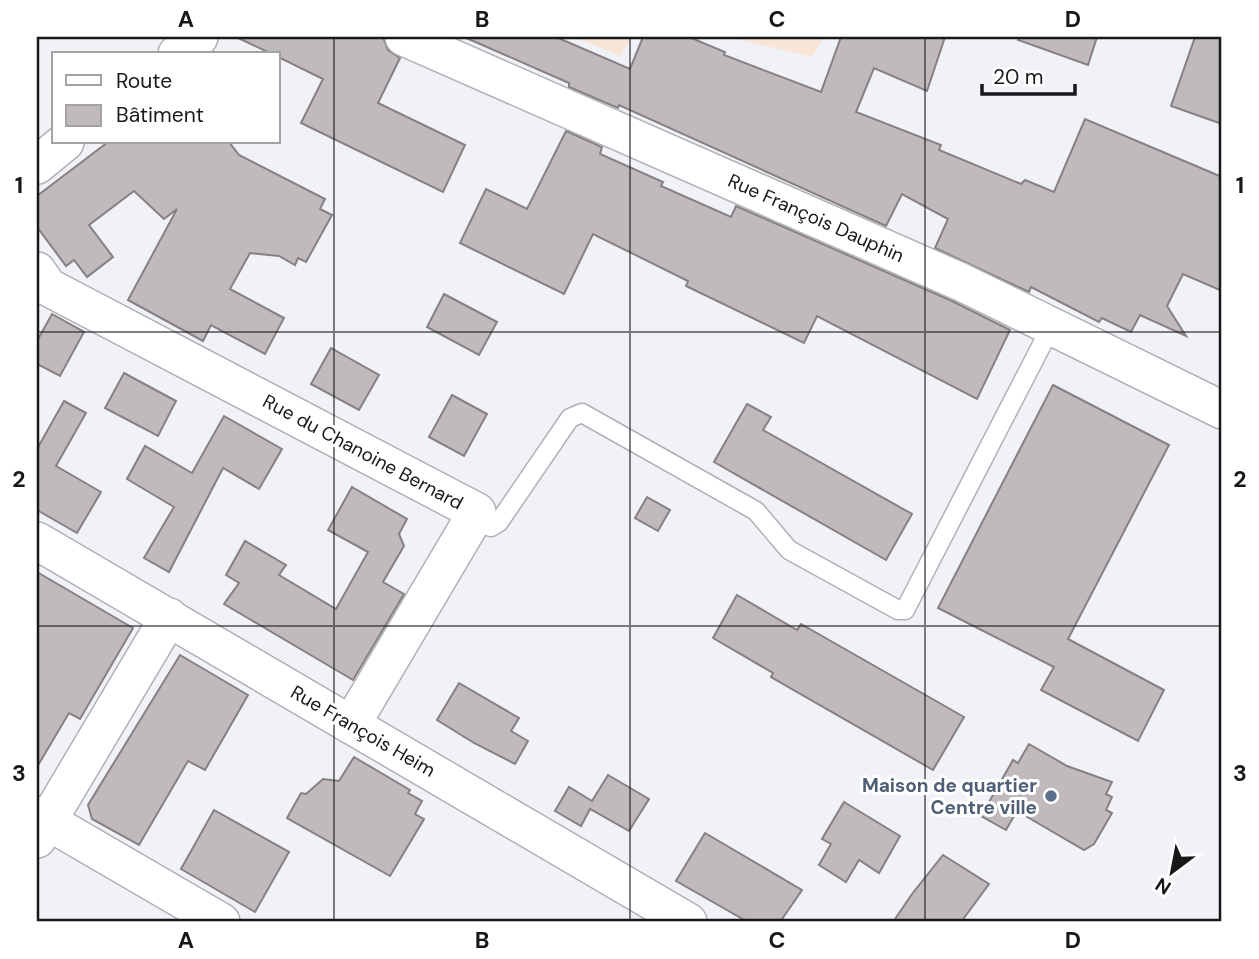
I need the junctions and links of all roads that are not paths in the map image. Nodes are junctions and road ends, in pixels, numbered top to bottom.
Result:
1 (199, 37) edge
2 (404, 37) edge
3 (180, 52) edge
4 (63, 144) edge
5 (37, 165) edge
6 (37, 271) edge
7 (1052, 325) junction
8 (1222, 410) edge
9 (472, 520) junction
10 (37, 541) edge
11 (169, 617) junction
12 (351, 725) junction
13 (40, 825) edge
14 (221, 922) edge
15 (688, 922) edge

1 - 3 street
2 - 7 street, Rue François Dauphin
4 - 5 street
6 - 9 street, Rue du Chanoine Bernard
7 - 8 street, Rue François Dauphin
7 - 9 lane
9 - 12 street, Rue du Chanoine Bernard
10 - 11 street, Rue François Heim
11 - 12 street, Rue François Heim
11 - 13 street
12 - 15 street, Rue François Heim
13 - 14 street

